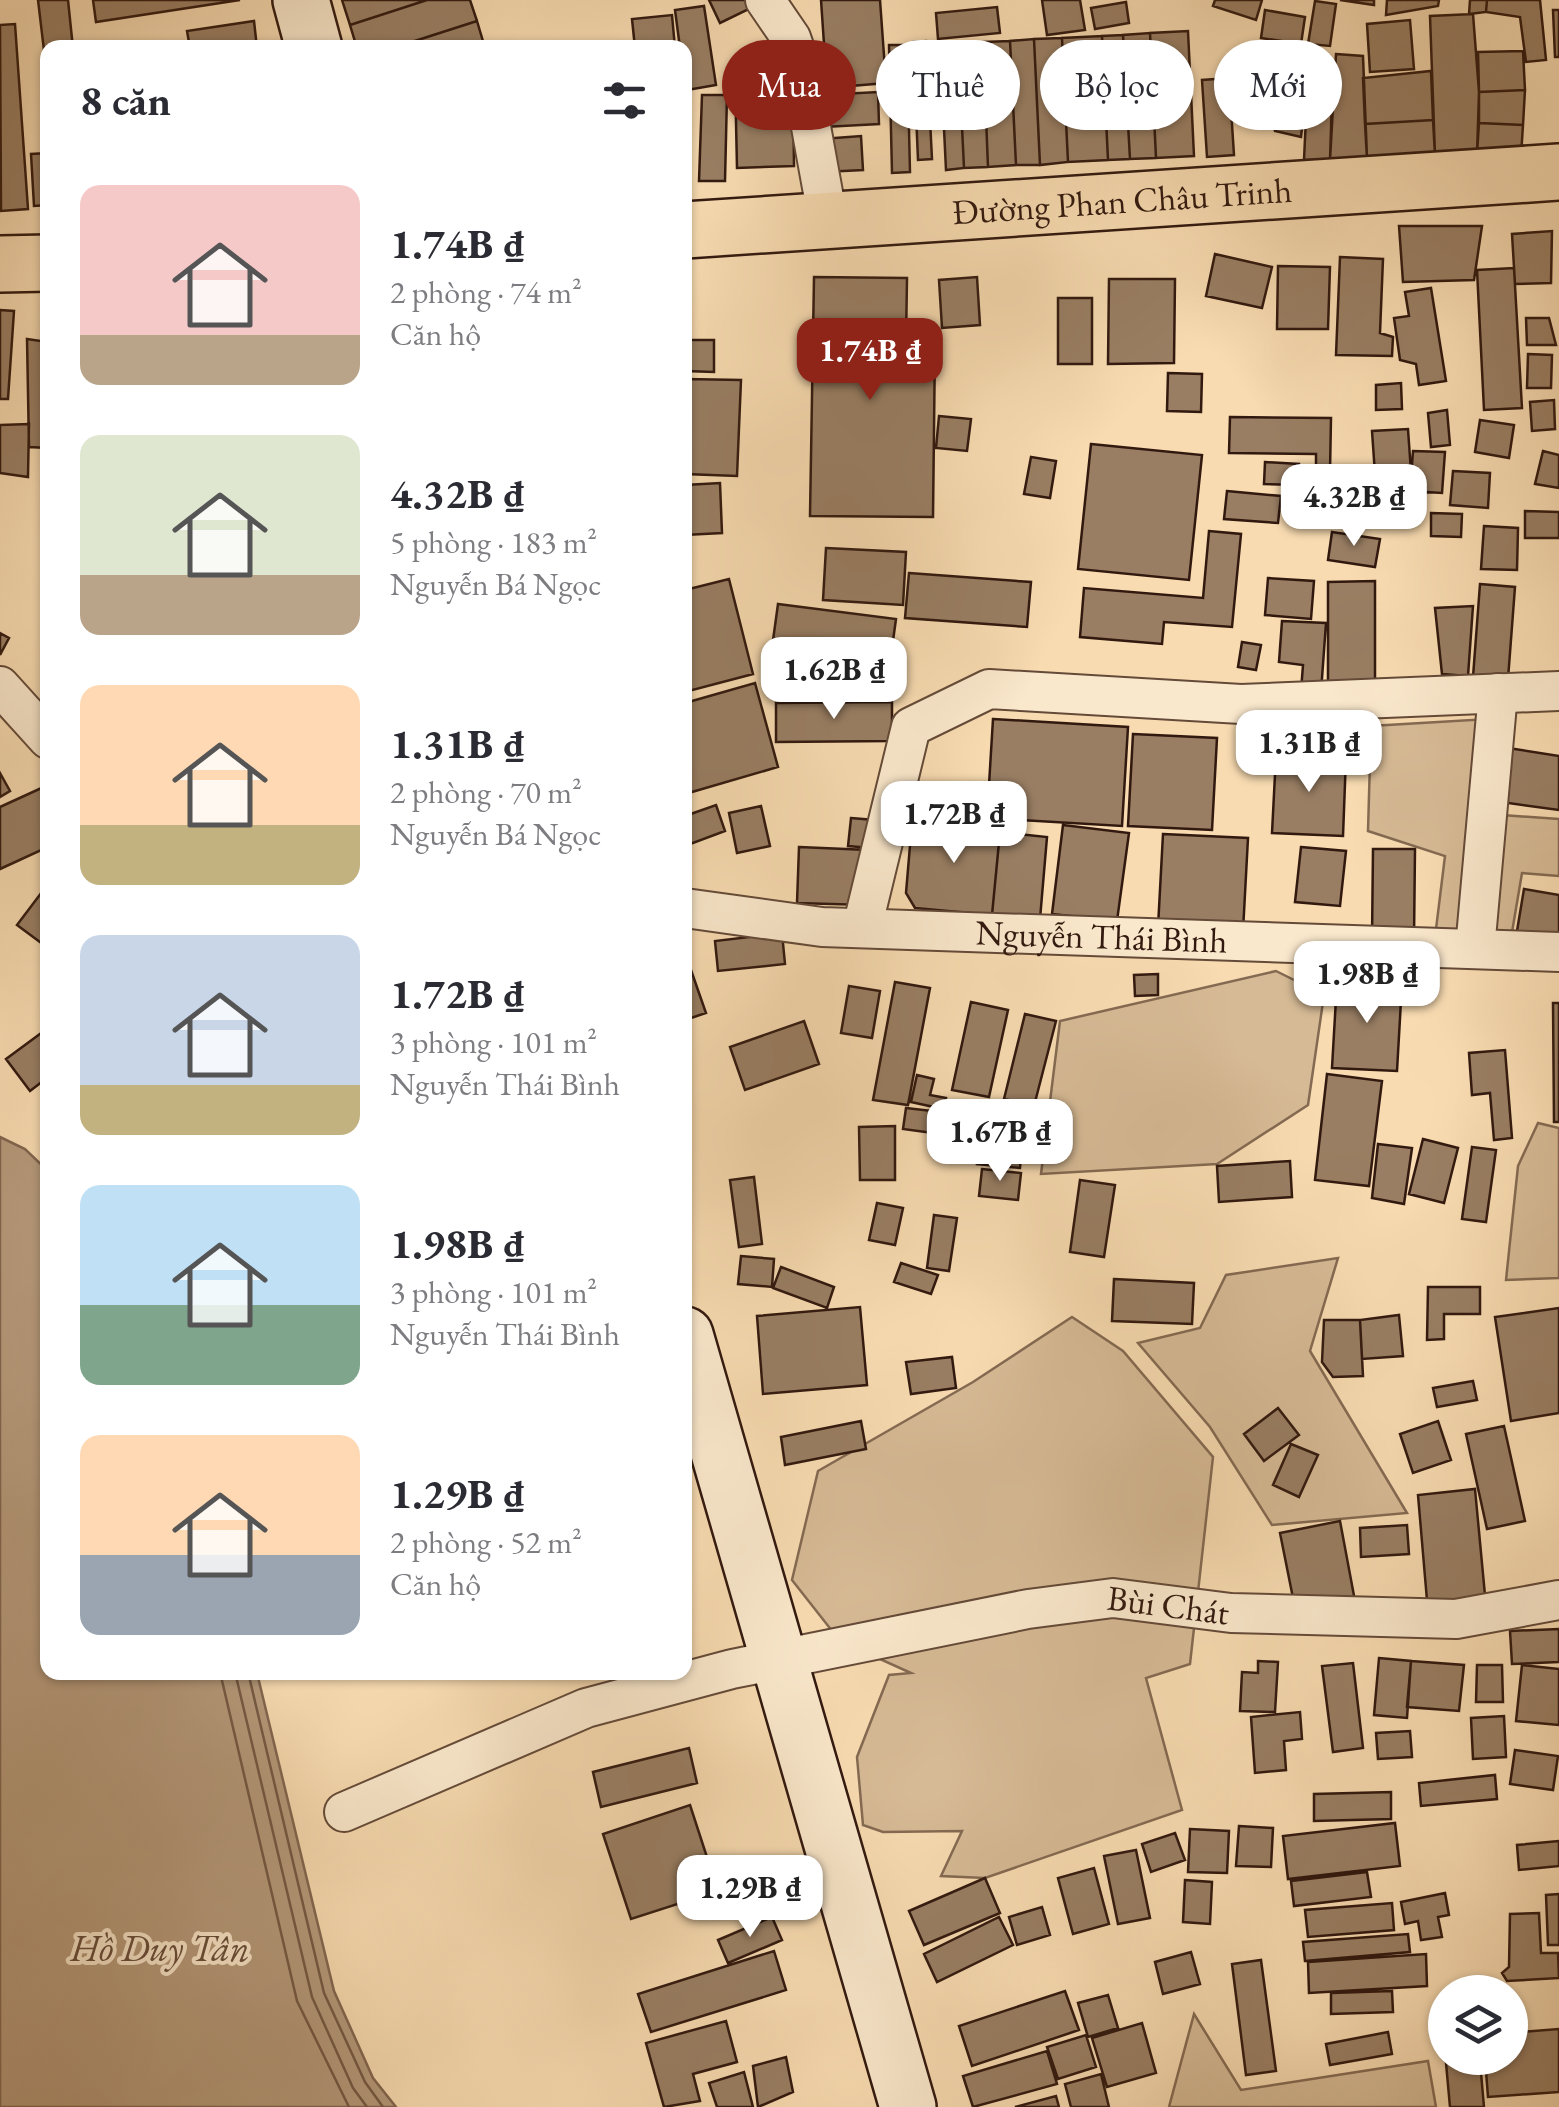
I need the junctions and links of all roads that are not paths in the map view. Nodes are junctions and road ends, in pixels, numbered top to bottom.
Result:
1 (301, 0) edge
2 (765, 0) edge
3 (312, 40) edge
4 (1559, 172) edge
5 (828, 220) junction
6 (692, 230) edge
7 (40, 263) edge
8 (0, 264) edge
9 (0, 686) edge
10 (1559, 691) edge
11 (1498, 693) junction
12 (40, 730) edge
13 (692, 909) edge
14 (862, 928) junction
15 (1475, 949) junction
16 (1559, 952) edge
17 (692, 1363) edge
18 (1559, 1600) edge
19 (779, 1661) junction
20 (344, 1812) dead end
21 (908, 2107) edge

1 - 3 street
2 - 5 street
4 - 5 main road, Đường Phan Châu Trinh
5 - 6 main road, Đường Phan Châu Trinh
7 - 8 main road
9 - 12 street
10 - 11 street
11 - 14 street
11 - 15 street
13 - 14 street, Nguyễn Thái Bình
14 - 15 street, Nguyễn Thái Bình
15 - 16 street, Nguyễn Thái Bình
17 - 19 street
18 - 19 street, Bùi Chát
19 - 20 street, Bùi Chát
19 - 21 street

